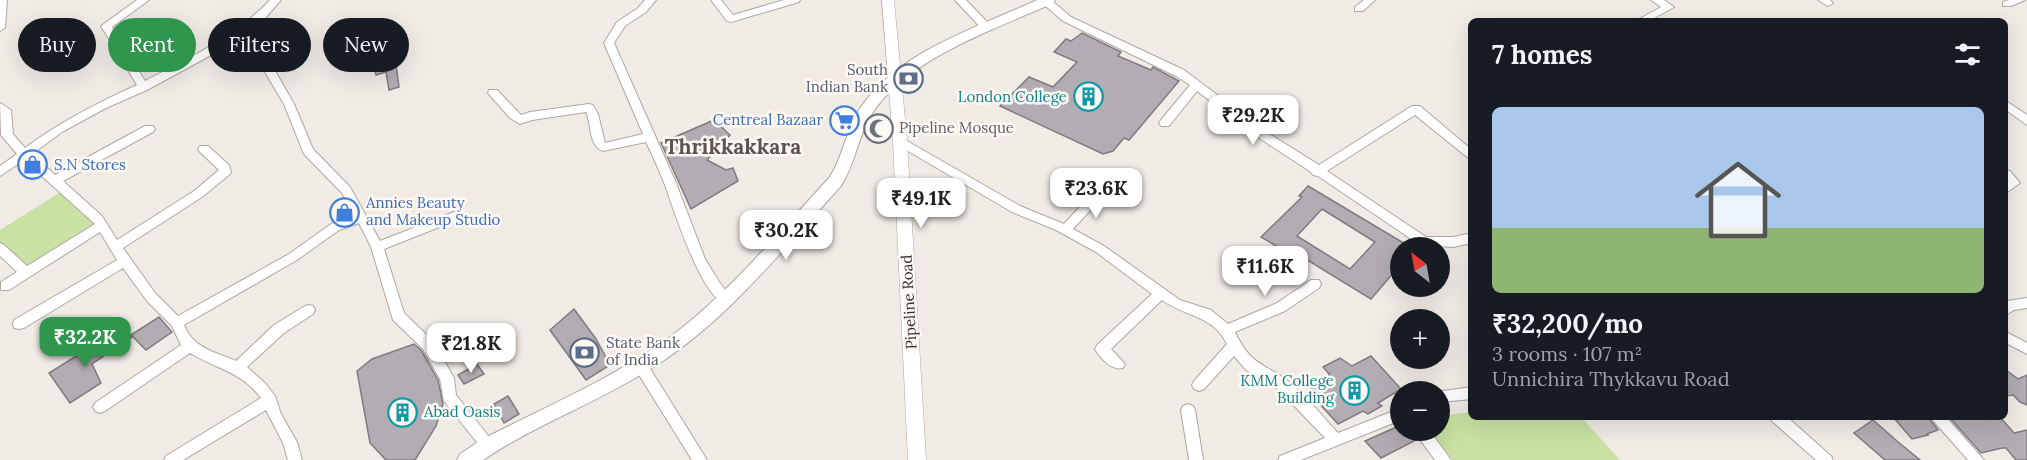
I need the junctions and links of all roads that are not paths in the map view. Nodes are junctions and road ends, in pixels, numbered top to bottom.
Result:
1 (2, 0) edge
2 (144, 0) edge
3 (276, 0) edge
4 (651, 0) edge
5 (716, 0) edge
6 (795, 0) edge
7 (888, 0) edge
8 (960, 0) edge
9 (1370, 0) edge
10 (1656, 0) edge
11 (2020, 0) edge
12 (1047, 1) edge
13 (2007, 4) dead end
14 (1359, 9) dead end
15 (260, 16) junction
16 (1647, 18) edge
17 (986, 27) junction
18 (0, 28) edge
19 (895, 78) junction
20 (1195, 86) junction
21 (143, 87) junction
22 (493, 93) dead end
23 (0, 107) edge
24 (2008, 107) edge
25 (1280, 119) dead end
26 (2027, 121) edge
27 (1166, 123) dead end
28 (149, 129) dead end
29 (1260, 133) junction
30 (650, 136) junction
31 (900, 141) junction
32 (204, 149) dead end
33 (24, 154) junction
34 (1468, 154) edge
35 (0, 172) edge
36 (1317, 172) junction
37 (2008, 176) edge
38 (54, 181) junction
39 (1106, 188) dead end
40 (2008, 188) edge
41 (458, 215) dead end
42 (362, 217) junction
43 (102, 225) junction
44 (1065, 230) junction
45 (1468, 239) edge
46 (115, 247) junction
47 (0, 248) edge
48 (377, 248) junction
49 (125, 261) junction
50 (26, 273) junction
51 (1315, 284) dead end
52 (5, 286) dead end
53 (1161, 293) junction
54 (726, 299) junction
55 (2027, 303) edge
56 (2008, 308) edge
57 (309, 310) dead end
58 (19, 324) dead end
59 (177, 324) junction
60 (1227, 330) junction
61 (2008, 339) edge
62 (1234, 344) junction
63 (189, 346) junction
64 (2027, 349) edge
65 (1118, 364) dead end
66 (641, 366) junction
67 (237, 368) junction
68 (1199, 385) dead end
69 (1468, 393) edge
70 (1450, 395) edge
71 (270, 400) junction
72 (100, 407) dead end
73 (1188, 410) dead end
74 (1390, 418) edge
75 (1780, 420) edge
76 (1940, 420) edge
77 (1336, 440) junction
78 (1429, 441) edge
79 (488, 446) junction
80 (171, 460) edge
81 (295, 460) edge
82 (467, 460) edge
83 (700, 460) edge
84 (917, 460) edge
85 (1196, 460) edge
86 (1285, 460) edge
87 (1444, 460) edge
88 (1826, 460) edge
89 (1977, 460) edge

1 - 18 street
2 - 21 street
3 - 15 street
4 - 30 street
5 - 6 street
7 - 19 street, Pipeline Road
8 - 17 street
9 - 14 street
10 - 16 street
11 - 13 street
12 - 17 main road
12 - 20 street
15 - 21 street
15 - 42 street
17 - 19 main road
19 - 31 street, Pipeline Road
19 - 54 main road
20 - 27 street
20 - 29 street
21 - 33 street
22 - 30 street
23 - 33 street
24 - 26 street
25 - 29 street
28 - 38 street
29 - 36 street
30 - 54 street
31 - 44 street
31 - 84 street, Pipeline Road
32 - 46 street
33 - 35 street
33 - 38 street
34 - 36 street
36 - 45 street
37 - 40 street
38 - 43 street
39 - 44 street
41 - 48 street
42 - 48 street
42 - 59 street
43 - 46 street
43 - 50 street
44 - 53 street
46 - 49 street
47 - 50 street
48 - 79 street
49 - 58 street
49 - 59 street
50 - 52 street
51 - 60 street
53 - 60 street
53 - 65 street
54 - 66 main road
55 - 56 street
57 - 67 street
59 - 63 street
60 - 62 street
61 - 64 street
62 - 68 street
62 - 77 street
63 - 67 street
63 - 72 street
66 - 79 main road
66 - 83 street
67 - 71 street
69 - 70 street
71 - 80 street
71 - 81 street
73 - 85 street
74 - 77 street
75 - 88 street
76 - 89 street
77 - 86 street
78 - 87 street
79 - 82 main road

